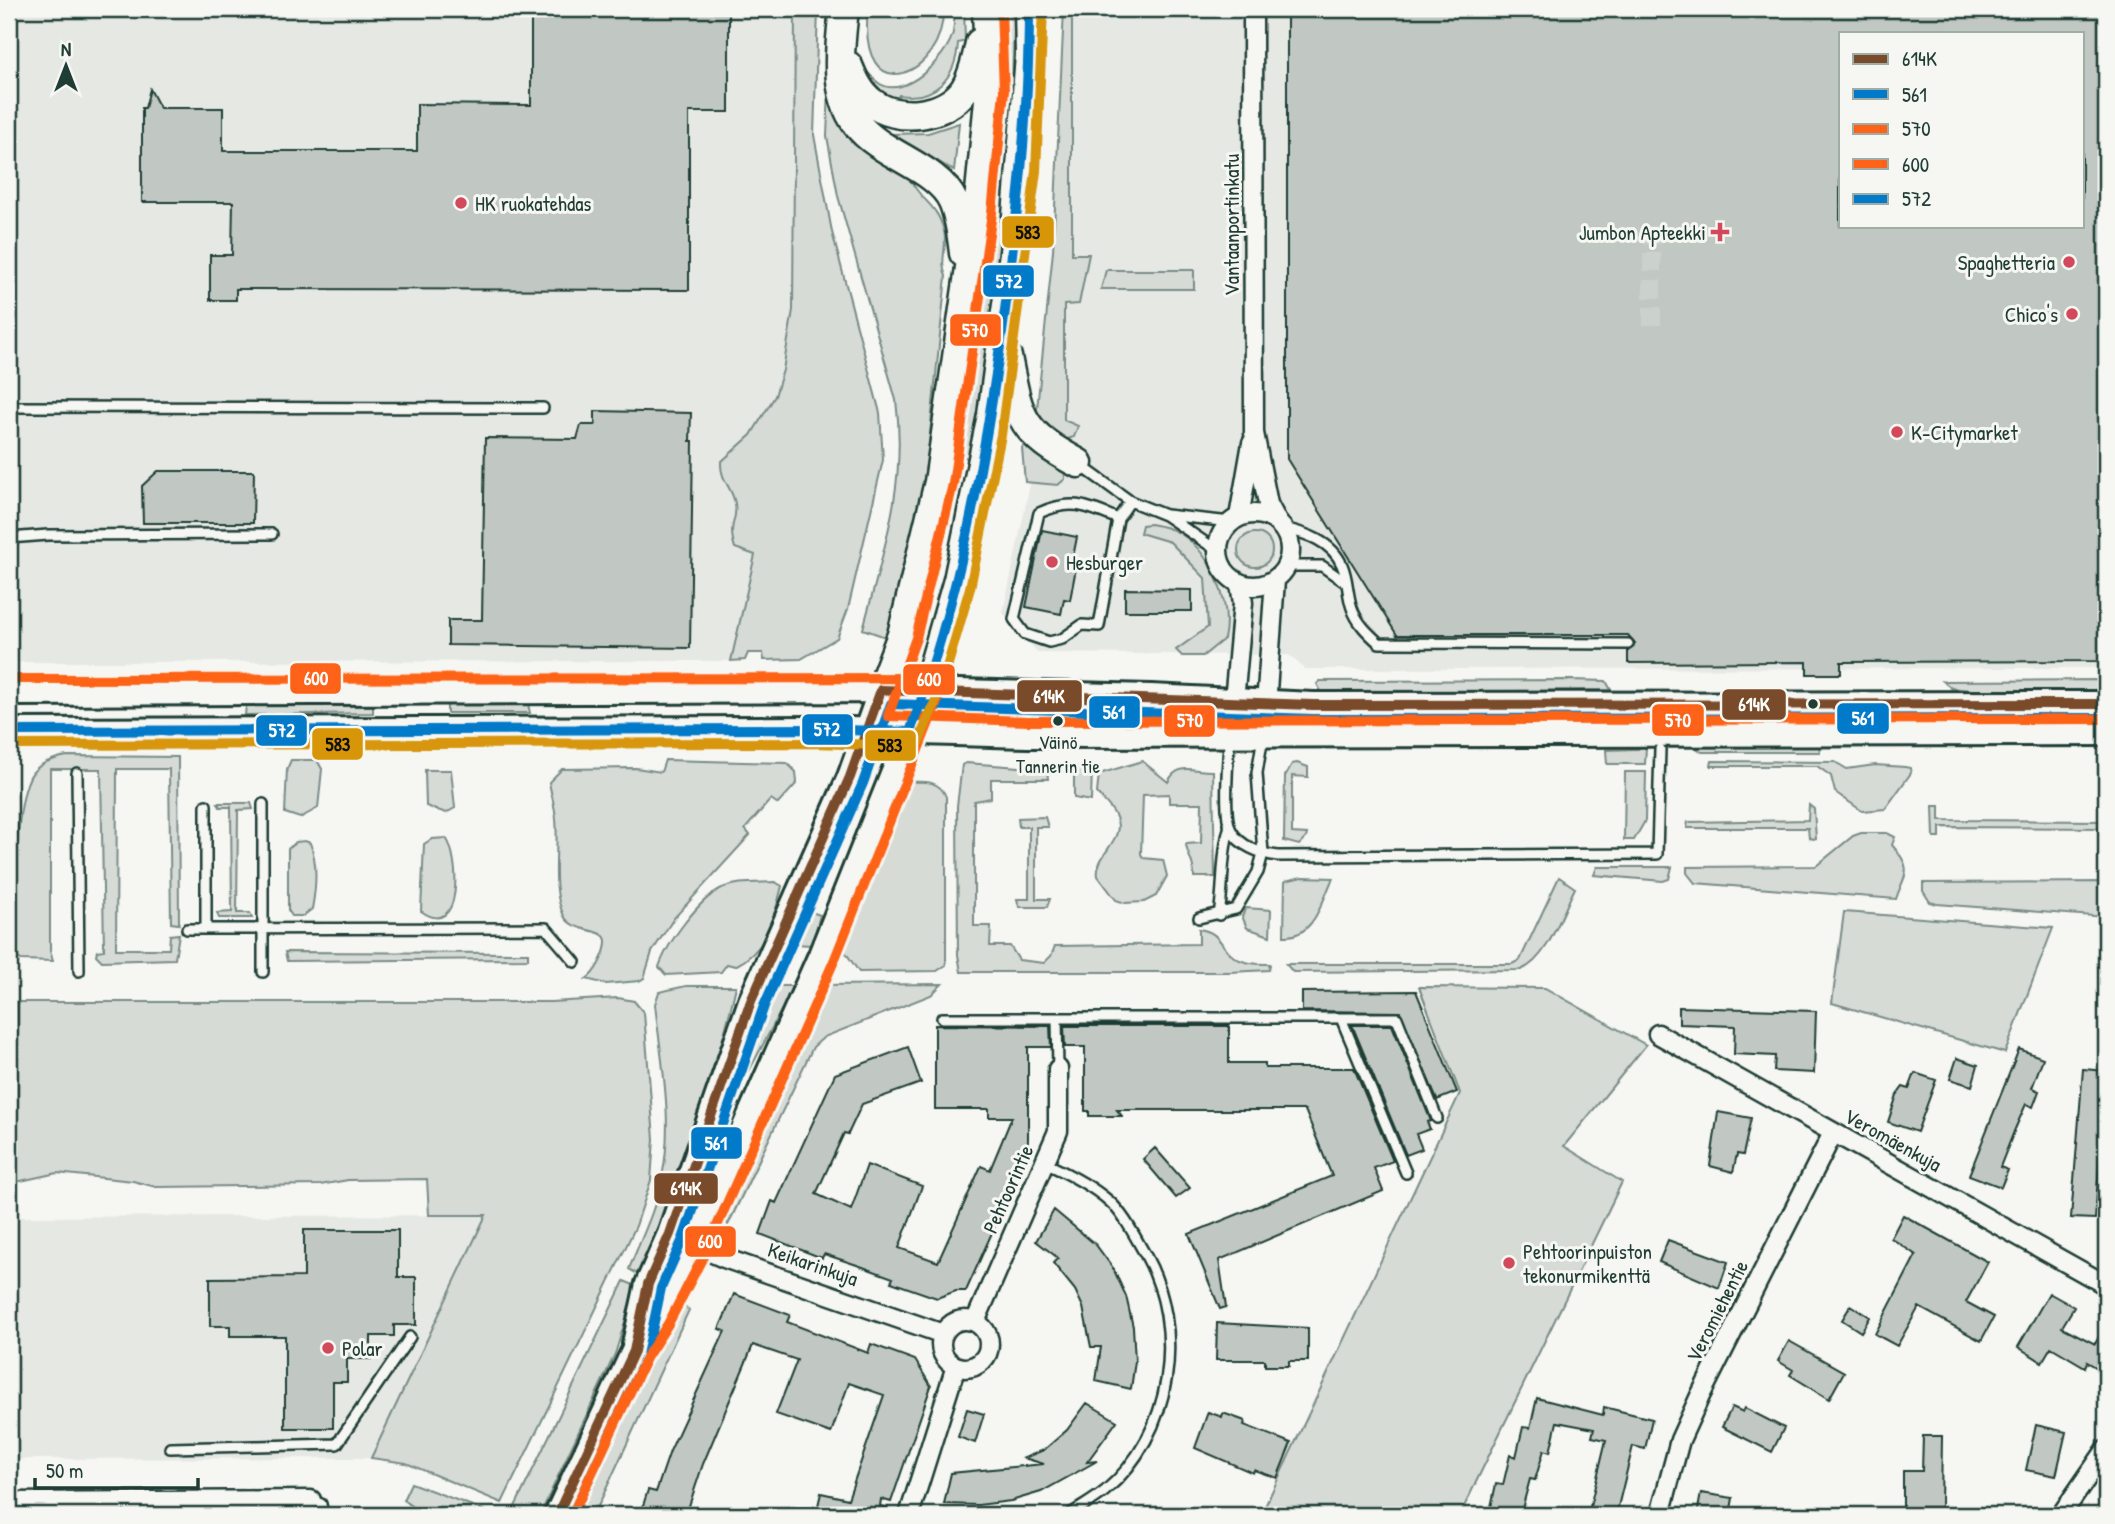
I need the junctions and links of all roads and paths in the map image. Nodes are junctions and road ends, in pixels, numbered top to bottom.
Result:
1 (986, 9) edge
2 (1030, 9) edge
3 (1253, 11) edge
4 (843, 22) edge
5 (967, 277) junction
6 (1002, 331) junction
7 (9, 407) edge
8 (542, 408) dead end
9 (1254, 433) junction
10 (1078, 463) joint
11 (1130, 501) junction
12 (1164, 515) junction
13 (1118, 519) junction
14 (1235, 520) junction
15 (1280, 525) junction
16 (272, 534) dead end
17 (9, 538) edge
18 (1218, 551) junction
19 (1287, 566) junction
20 (1275, 580) junction
21 (1347, 583) junction
22 (1240, 584) junction
23 (1628, 644) dead end
24 (881, 690) junction
25 (926, 692) junction
26 (9, 694) edge
27 (1236, 701) junction
28 (1268, 703) junction
29 (2106, 704) edge
30 (868, 729) junction
31 (9, 731) edge
32 (910, 732) junction
33 (1264, 733) junction
34 (2106, 733) edge
35 (1230, 734) junction
36 (1660, 749) dead end
37 (77, 773) dead end
38 (264, 804) dead end
39 (206, 805) dead end
40 (1229, 829) junction
41 (1263, 853) junction
42 (1219, 915) junction
43 (1199, 918) dead end
44 (187, 929) dead end
45 (206, 929) junction
46 (263, 929) junction
47 (575, 962) dead end
48 (79, 971) dead end
49 (263, 972) dead end
50 (942, 1018) dead end
51 (1341, 1018) junction
52 (1057, 1019) junction
53 (1658, 1034) dead end
54 (1058, 1069) joint
55 (1437, 1118) dead end
56 (1833, 1133) junction
57 (1045, 1163) junction
58 (1406, 1173) dead end
59 (670, 1234) junction
60 (693, 1244) junction
61 (2106, 1285) edge
62 (975, 1322) junction
63 (943, 1334) junction
64 (410, 1337) dead end
65 (634, 1351) junction
66 (956, 1366) junction
67 (170, 1448) dead end
68 (2106, 1450) edge
69 (311, 1500) joint
70 (9, 1502) edge
71 (110, 1508) edge
72 (323, 1515) edge
73 (557, 1515) edge
74 (909, 1515) edge
75 (1069, 1515) edge
76 (1660, 1515) edge
77 (2061, 1515) edge

1 - 4 main road
1 - 5 main road
2 - 6 main road
3 - 9 street, Vantaanportinkatu
4 - 5 main road
5 - 24 main road
6 - 10 main road
6 - 25 main road
7 - 8 lane
9 - 14 street, Vantaanportinkatu
9 - 15 street, Vantaanportinkatu
10 - 11 lane
11 - 12 lane
11 - 13 lane
12 - 14 lane
12 - 18 lane
13 - 13 lane
14 - 15 street
14 - 18 street, Vantaanportinkatu
15 - 19 street, Vantaanportinkatu
15 - 21 lane
16 - 17 lane
18 - 22 street
19 - 20 street
19 - 21 lane
20 - 22 street
20 - 28 street
21 - 23 lane
22 - 27 street
24 - 25 main road
24 - 26 main road
24 - 30 main road
25 - 27 main road
25 - 32 main road
27 - 28 main road
27 - 35 street
28 - 29 main road
28 - 33 street
30 - 31 main road
30 - 32 main road
30 - 59 main road
32 - 35 main road
32 - 60 main road
33 - 34 main road
33 - 35 main road
33 - 41 lane
35 - 40 lane
36 - 41 lane
37 - 48 lane
38 - 46 lane
39 - 45 lane
40 - 41 lane
40 - 42 lane
41 - 42 lane
42 - 43 lane
44 - 45 lane
45 - 46 lane
46 - 47 lane
46 - 49 lane
50 - 52 lane
51 - 52 lane
51 - 55 lane
51 - 58 lane
52 - 54 lane
53 - 56 street, Veromäenkuja
54 - 57 street, Pehtoorintie
56 - 61 street, Veromäenkuja
56 - 76 street, Veromiehentie
57 - 62 street, Pehtoorintie
57 - 75 lane
59 - 60 street, Keikarinkuja
59 - 65 main road
60 - 63 street, Keikarinkuja
60 - 65 main road
62 - 63 street
62 - 66 street
63 - 66 street
64 - 67 lane
65 - 73 main road
66 - 74 street
68 - 77 street
69 - 71 street
69 - 72 lane
70 - 71 street

